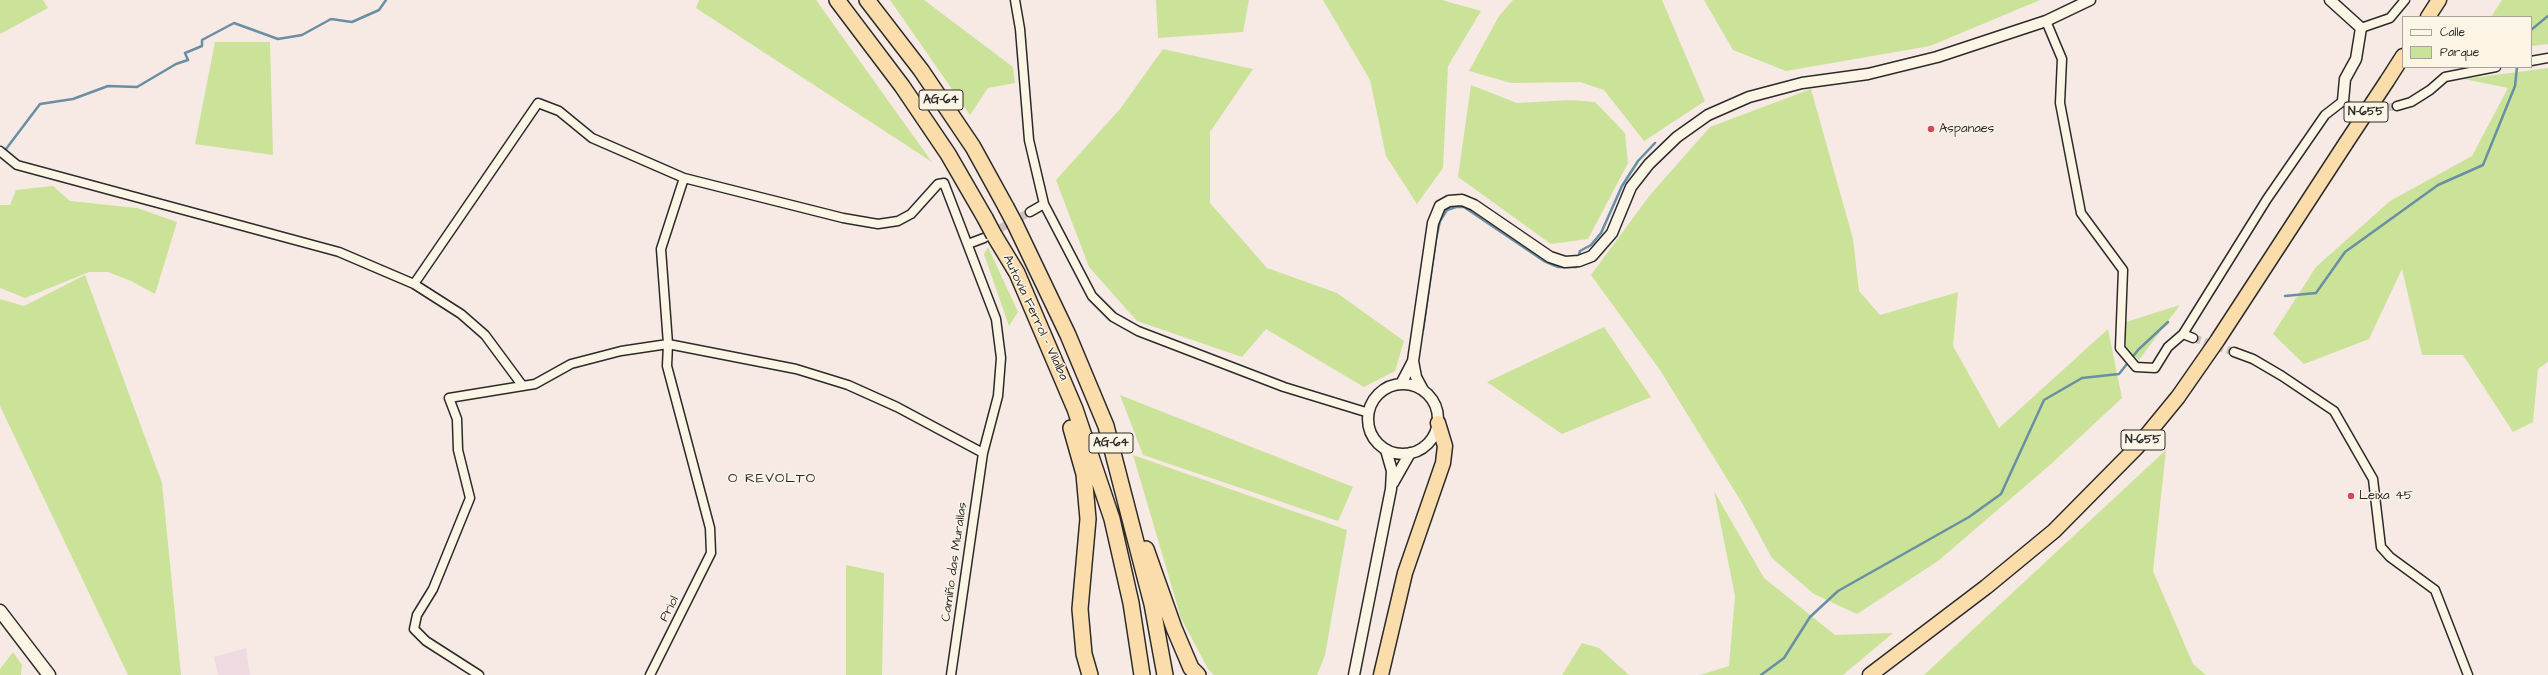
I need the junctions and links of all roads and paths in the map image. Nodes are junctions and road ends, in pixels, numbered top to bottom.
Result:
1 (837, 0) edge
2 (867, 0) edge
3 (1015, 0) edge
4 (2090, 0) edge
5 (2330, 0) edge
6 (2405, 0) edge
7 (2439, 0) edge
8 (2429, 16) edge
9 (2046, 21) junction
10 (2361, 28) junction
11 (2402, 58) edge
12 (2548, 58) edge
13 (2532, 61) edge
14 (2491, 68) edge
15 (2343, 102) joint
16 (2397, 106) tunnel mouth
17 (0, 151) edge
18 (684, 178) junction
19 (1044, 204) junction
20 (1030, 212) tunnel mouth
21 (989, 236) junction
22 (968, 244) junction
23 (414, 284) junction
24 (2183, 334) junction
25 (2193, 338) tunnel mouth
26 (668, 344) junction
27 (2234, 352) tunnel mouth
28 (1413, 361) junction
29 (1401, 384) junction
30 (522, 385) junction
31 (1068, 389) junction
32 (1423, 390) junction
33 (1369, 414) junction
34 (1438, 423) junction
35 (1386, 450) junction
36 (983, 453) junction
37 (1410, 453) junction
38 (1122, 484) junction
39 (1391, 489) junction
40 (0, 611) edge
41 (49, 675) edge
42 (479, 675) edge
43 (650, 675) edge
44 (951, 675) edge
45 (1090, 675) edge
46 (1142, 675) edge
47 (1165, 675) edge
48 (1198, 675) edge
49 (1354, 675) edge
50 (1381, 675) edge
51 (1870, 675) edge
52 (2468, 675) edge

1 - 21 highway, Autovía Ferrol - Vilalba / AG-64, bridge
2 - 38 highway, Autovía Ferrol - Vilalba / AG-64, bridge
3 - 19 street
4 - 9 street
5 - 10 street
6 - 10 street
7 - 8 highway
9 - 24 street
9 - 28 street
10 - 15 street
11 - 51 highway, N-655, bridge
12 - 13 street
14 - 16 street
15 - 24 street
17 - 23 street
18 - 22 street, Camiño das Murallas
18 - 23 street
18 - 26 street
19 - 20 street
19 - 33 street
21 - 22 street
21 - 31 highway, Autovía Ferrol - Vilalba / AG-64
22 - 36 street, Camiño das Murallas
23 - 30 street
24 - 25 street
26 - 30 street
26 - 36 street
26 - 43 street, Priol
27 - 52 street
28 - 29 street
28 - 32 street
29 - 32 street
29 - 33 street
30 - 42 street
31 - 45 highway
31 - 46 highway, Autovía Ferrol - Vilalba / AG-64
32 - 34 street
33 - 35 street
34 - 37 street
34 - 50 highway
35 - 37 street
35 - 39 street
36 - 44 street, Camiño das Murallas
37 - 39 street
38 - 47 highway, Autovía Ferrol - Vilalba / AG-64
38 - 48 highway
39 - 49 street
40 - 41 main road

